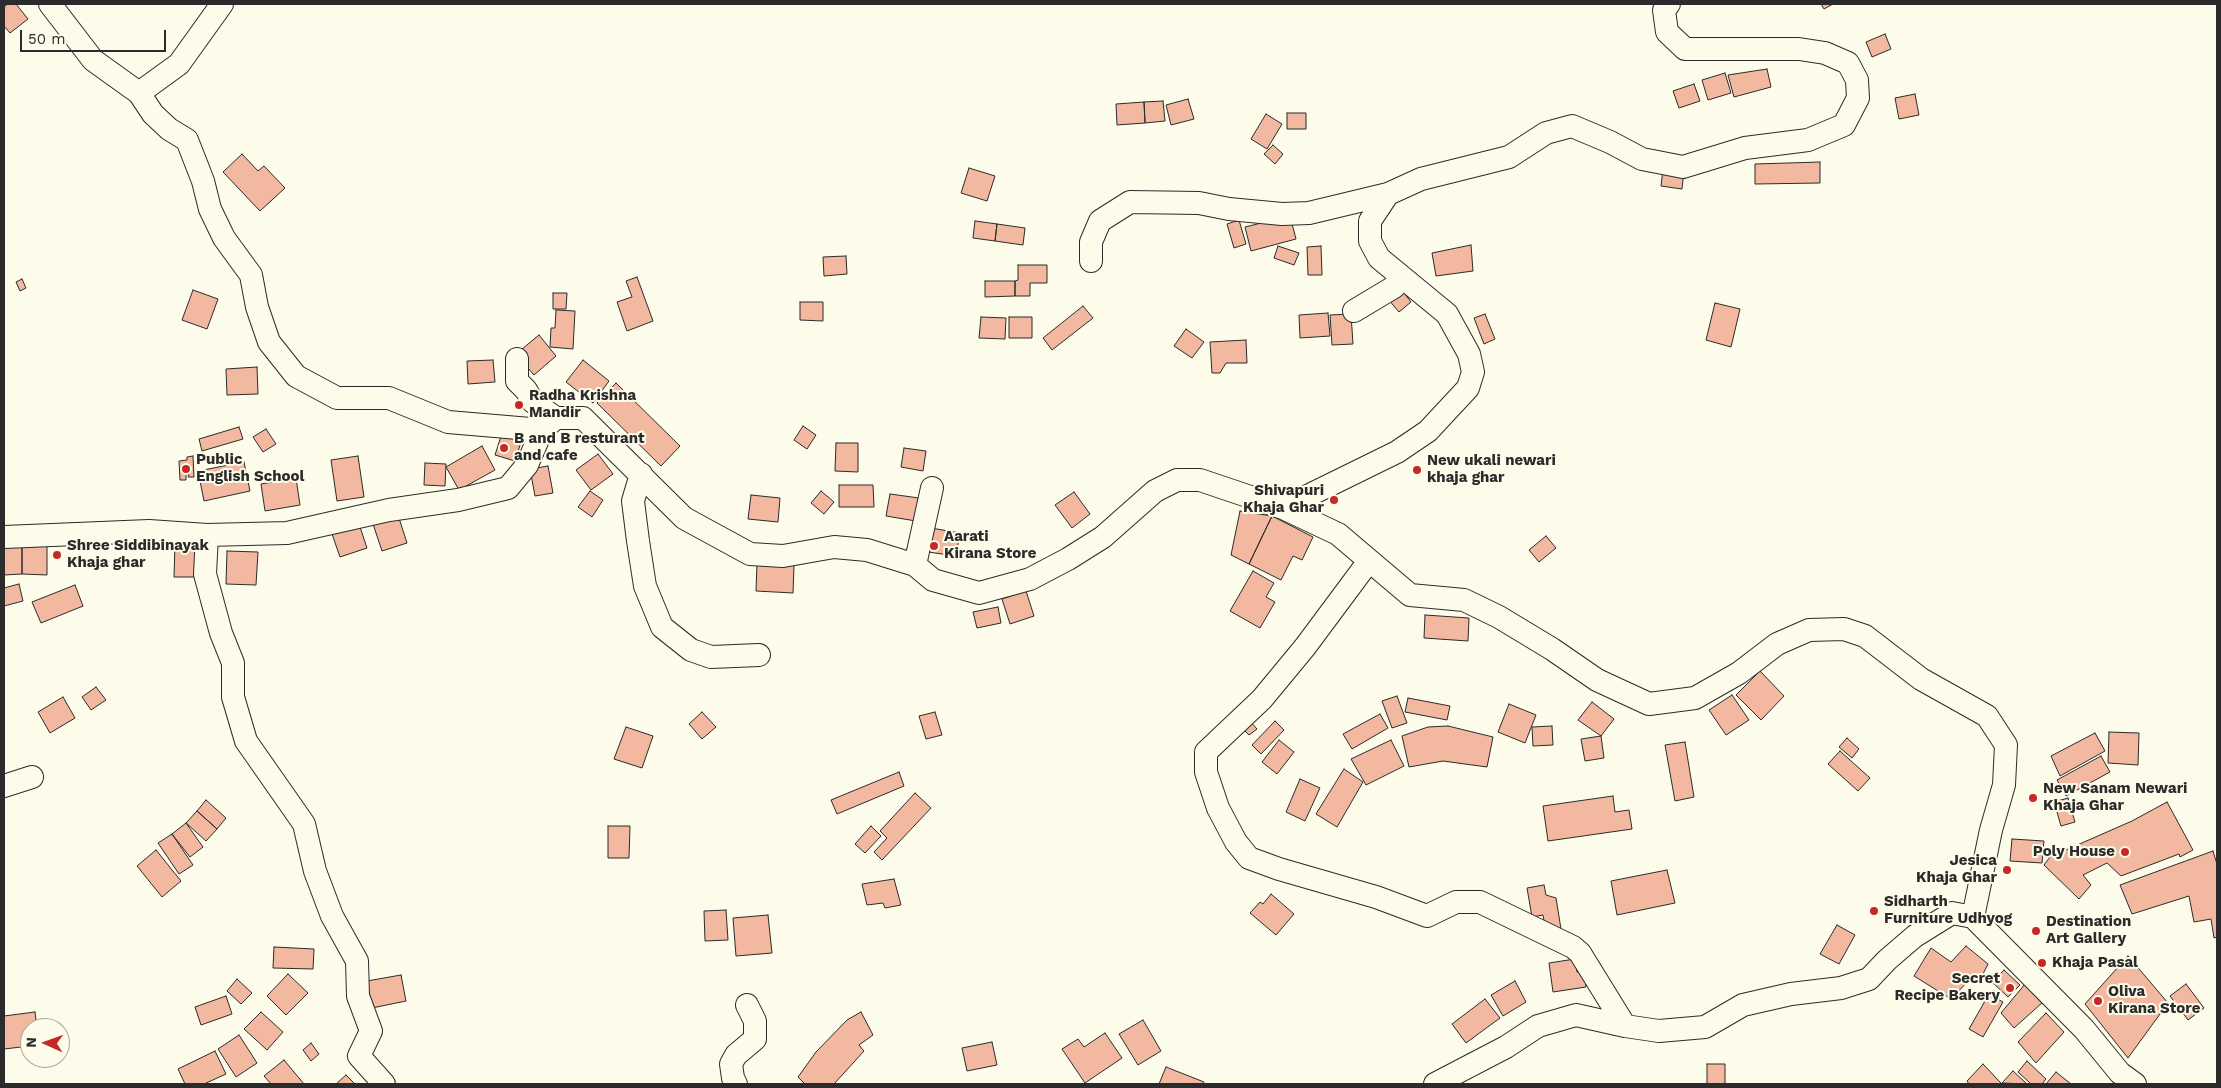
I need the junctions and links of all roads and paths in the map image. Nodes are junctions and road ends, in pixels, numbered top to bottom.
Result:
1 (50, 4) edge
2 (222, 4) edge
3 (1669, 4) edge
4 (139, 93) junction
5 (1388, 194) junction
6 (1091, 261) dead end
7 (1401, 276) junction
8 (1354, 311) dead end
9 (517, 359) dead end
10 (549, 424) junction
11 (641, 474) junction
12 (932, 488) dead end
13 (1283, 508) junction
14 (207, 535) junction
15 (4, 537) edge
16 (1370, 561) junction
17 (915, 565) junction
18 (759, 654) dead end
19 (32, 777) dead end
20 (4, 786) edge
21 (1973, 917) junction
22 (747, 1005) dead end
23 (1625, 1026) junction
24 (384, 1084) edge
25 (736, 1084) edge
26 (1435, 1084) edge
27 (2136, 1084) edge

1 - 4 street
2 - 4 street
3 - 5 street
4 - 10 street
5 - 6 street
5 - 7 street
7 - 8 street
7 - 13 street
9 - 10 street
10 - 11 street
10 - 14 street
11 - 17 street
11 - 18 street
12 - 17 street
13 - 16 street
13 - 17 street
14 - 15 street
14 - 24 street
16 - 21 street
16 - 23 street
19 - 20 street
21 - 23 street
21 - 27 street
22 - 25 street
23 - 26 street

